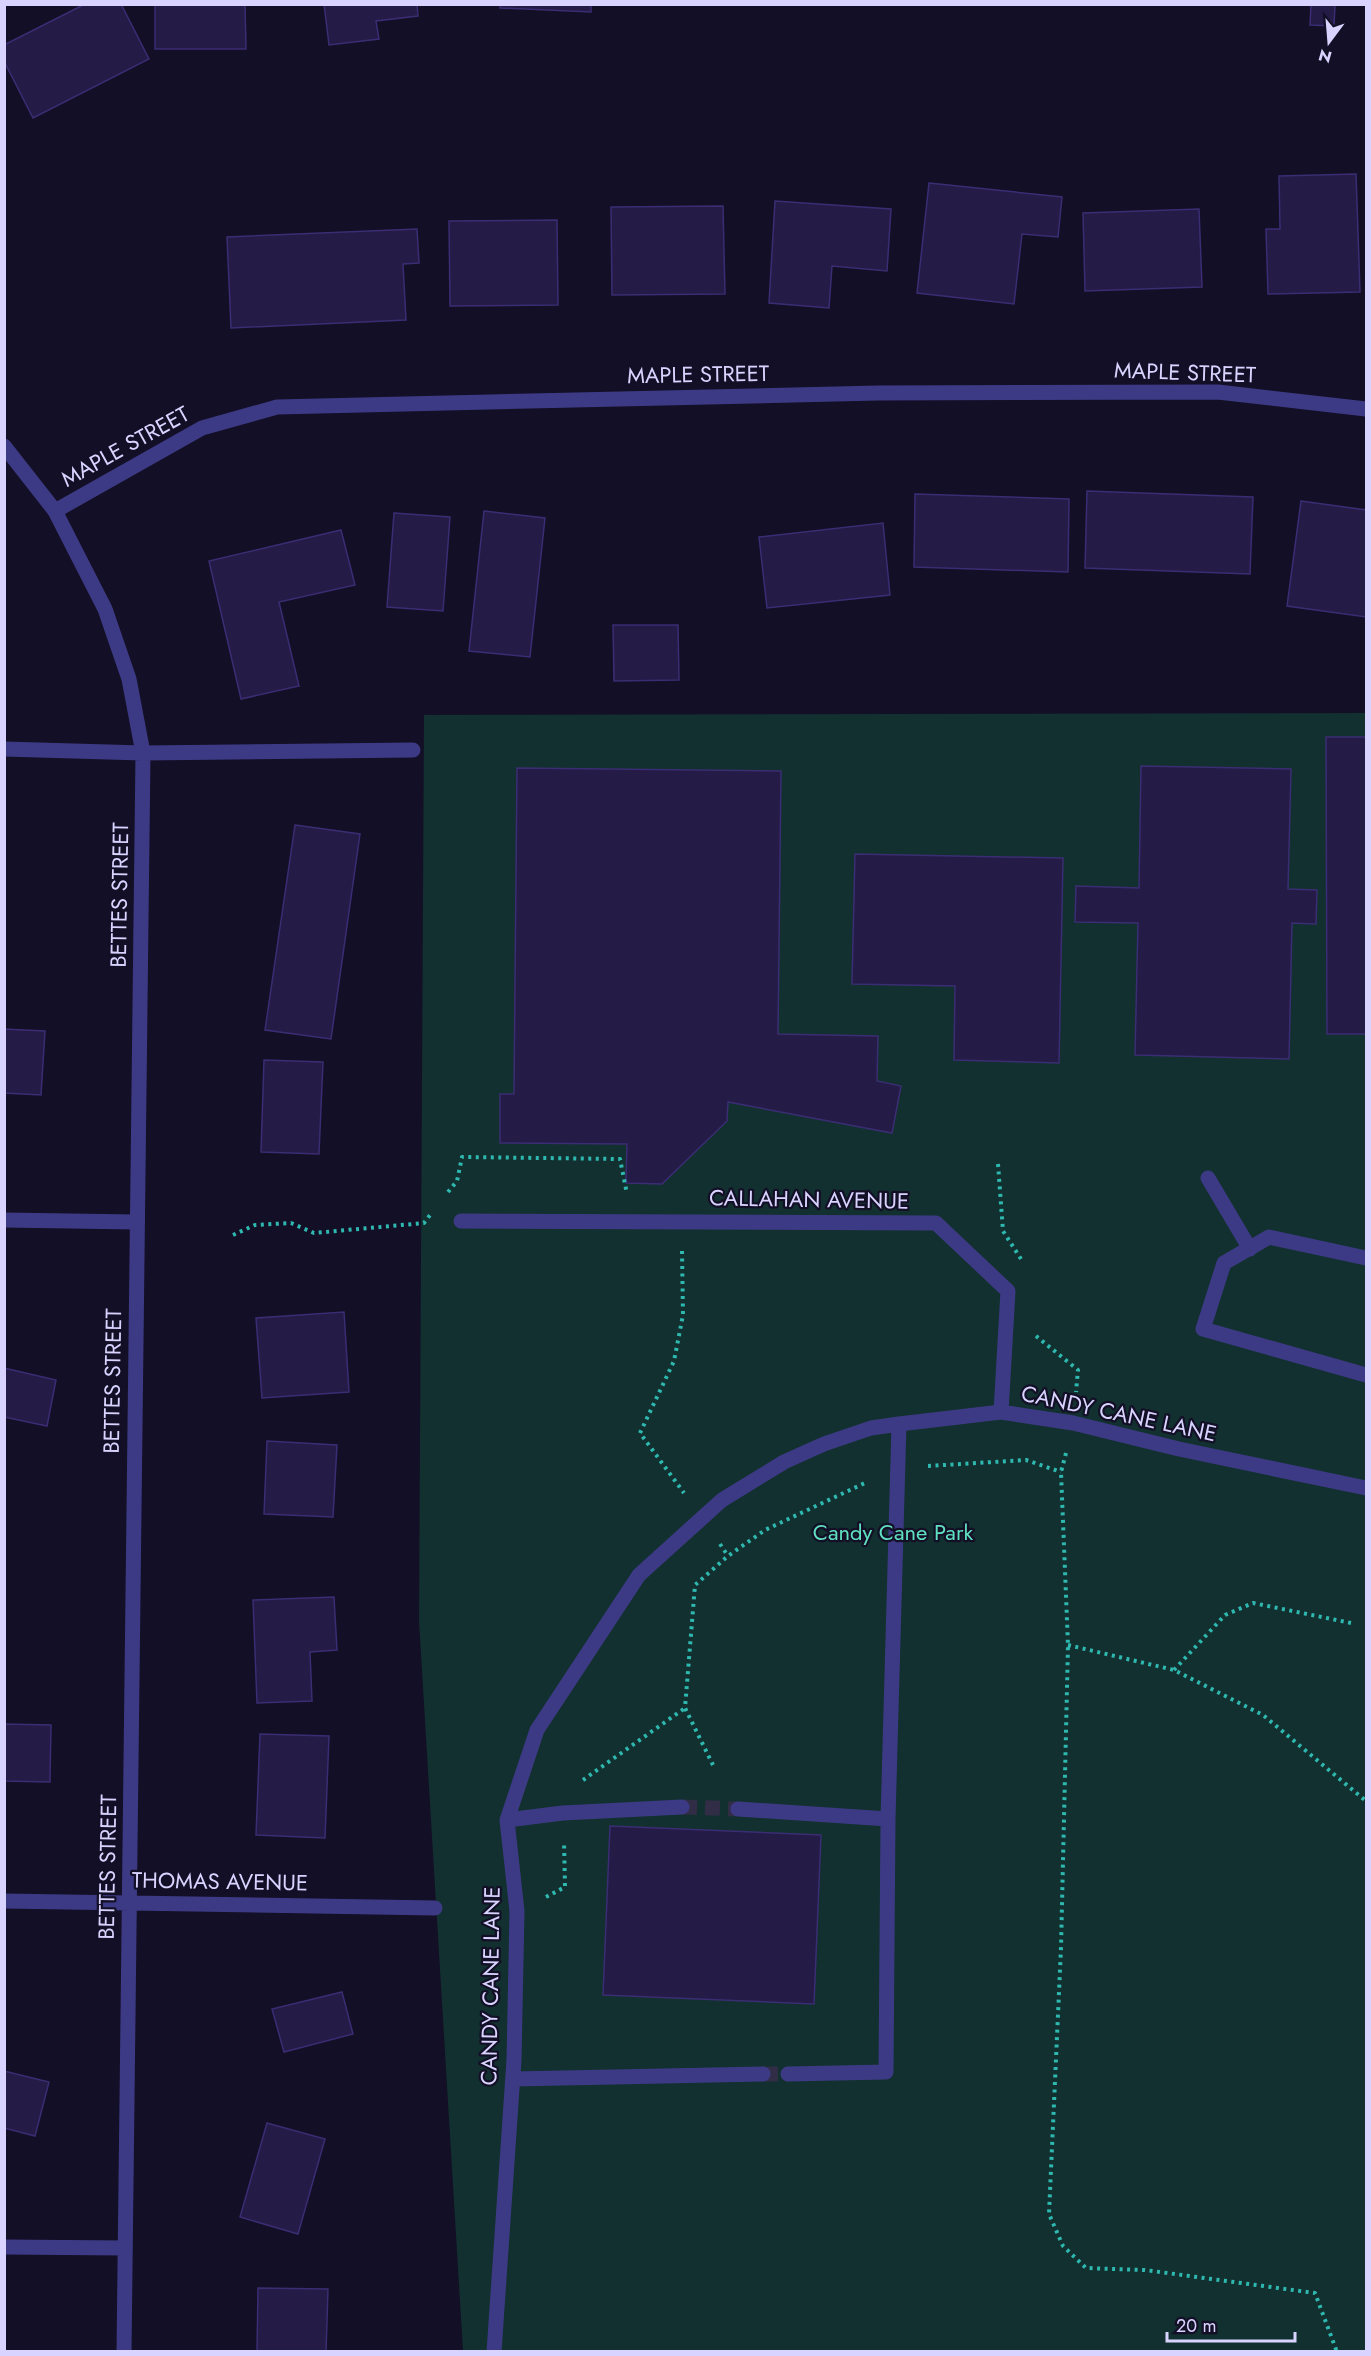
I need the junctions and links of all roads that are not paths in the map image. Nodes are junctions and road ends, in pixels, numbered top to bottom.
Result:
1 (1366, 409) edge
2 (4, 446) edge
3 (55, 511) junction
4 (4, 749) edge
5 (413, 750) dead end
6 (143, 753) junction
7 (1208, 1178) dead end
8 (4, 1220) edge
9 (461, 1221) dead end
10 (136, 1222) junction
11 (1250, 1249) junction
12 (1366, 1258) edge
13 (1366, 1375) edge
14 (1001, 1412) junction
15 (899, 1425) junction
16 (1366, 1488) edge
17 (682, 1807) tunnel mouth
18 (738, 1809) tunnel mouth
19 (888, 1819) junction
20 (507, 1820) junction
21 (4, 1901) edge
22 (129, 1902) junction
23 (435, 1908) dead end
24 (764, 2074) tunnel mouth
25 (788, 2074) tunnel mouth
26 (513, 2079) junction
27 (4, 2247) edge
28 (125, 2248) junction
29 (124, 2352) edge
30 (494, 2352) edge

1 - 3 street, MAPLE STREET
2 - 3 street, BETTES STREET
3 - 6 street, BETTES STREET
4 - 6 street
5 - 6 street
6 - 10 street, BETTES STREET
7 - 11 street
8 - 10 street
9 - 14 street, CALLAHAN AVENUE
10 - 22 street, BETTES STREET
11 - 12 street
11 - 13 street
14 - 15 street, CANDY CANE LANE
14 - 16 street, CANDY CANE LANE
15 - 19 street
15 - 20 street, CANDY CANE LANE
17 - 20 street
18 - 19 street
19 - 25 street
20 - 26 street, CANDY CANE LANE
21 - 22 street, THOMAS AVENUE
22 - 23 street, THOMAS AVENUE
22 - 28 street, BETTES STREET
24 - 26 street
26 - 30 street, CANDY CANE LANE
27 - 28 street
28 - 29 street, BETTES STREET

